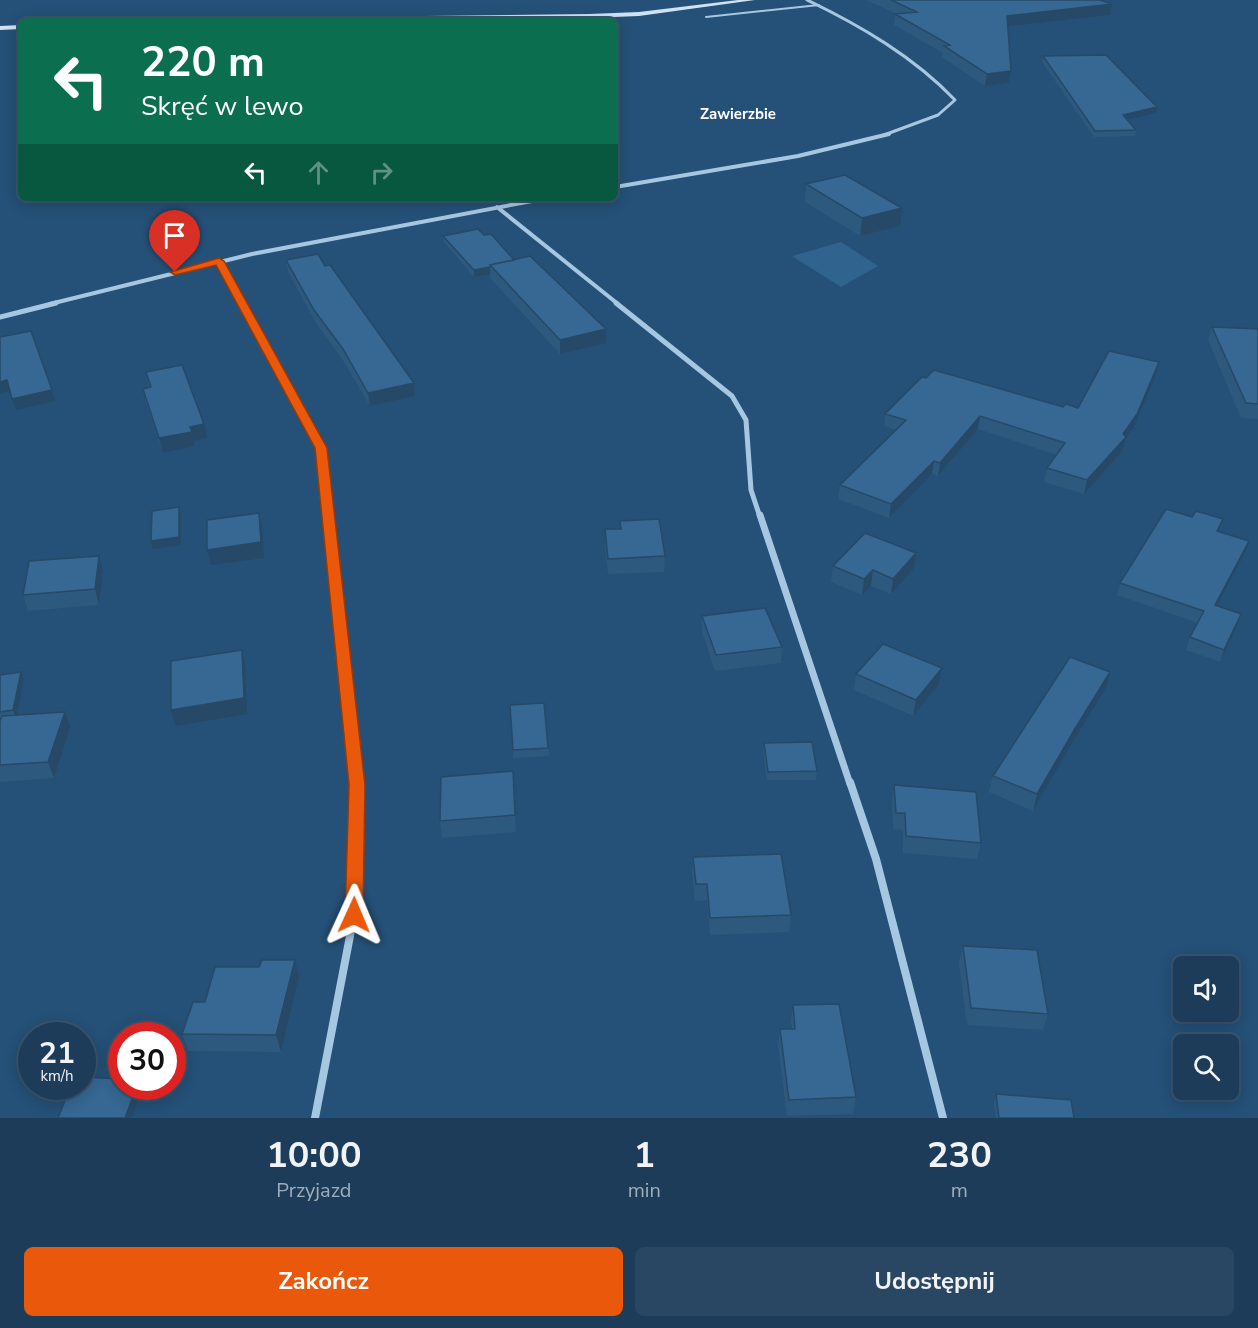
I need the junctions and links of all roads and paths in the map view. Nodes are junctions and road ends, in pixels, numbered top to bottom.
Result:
1 (752, 0) edge
2 (807, 0) edge
3 (819, 5) junction
4 (705, 17) dead end
5 (417, 18) edge
6 (18, 27) edge
7 (0, 28) edge
8 (618, 186) edge
9 (531, 201) edge
10 (497, 207) junction
11 (219, 261) junction
12 (0, 317) edge
13 (315, 1118) edge
14 (943, 1118) edge

1 - 5 street
2 - 3 street
3 - 4 lane
3 - 8 street
6 - 7 street
9 - 10 street
10 - 11 street
10 - 14 street
11 - 12 street
11 - 13 street

